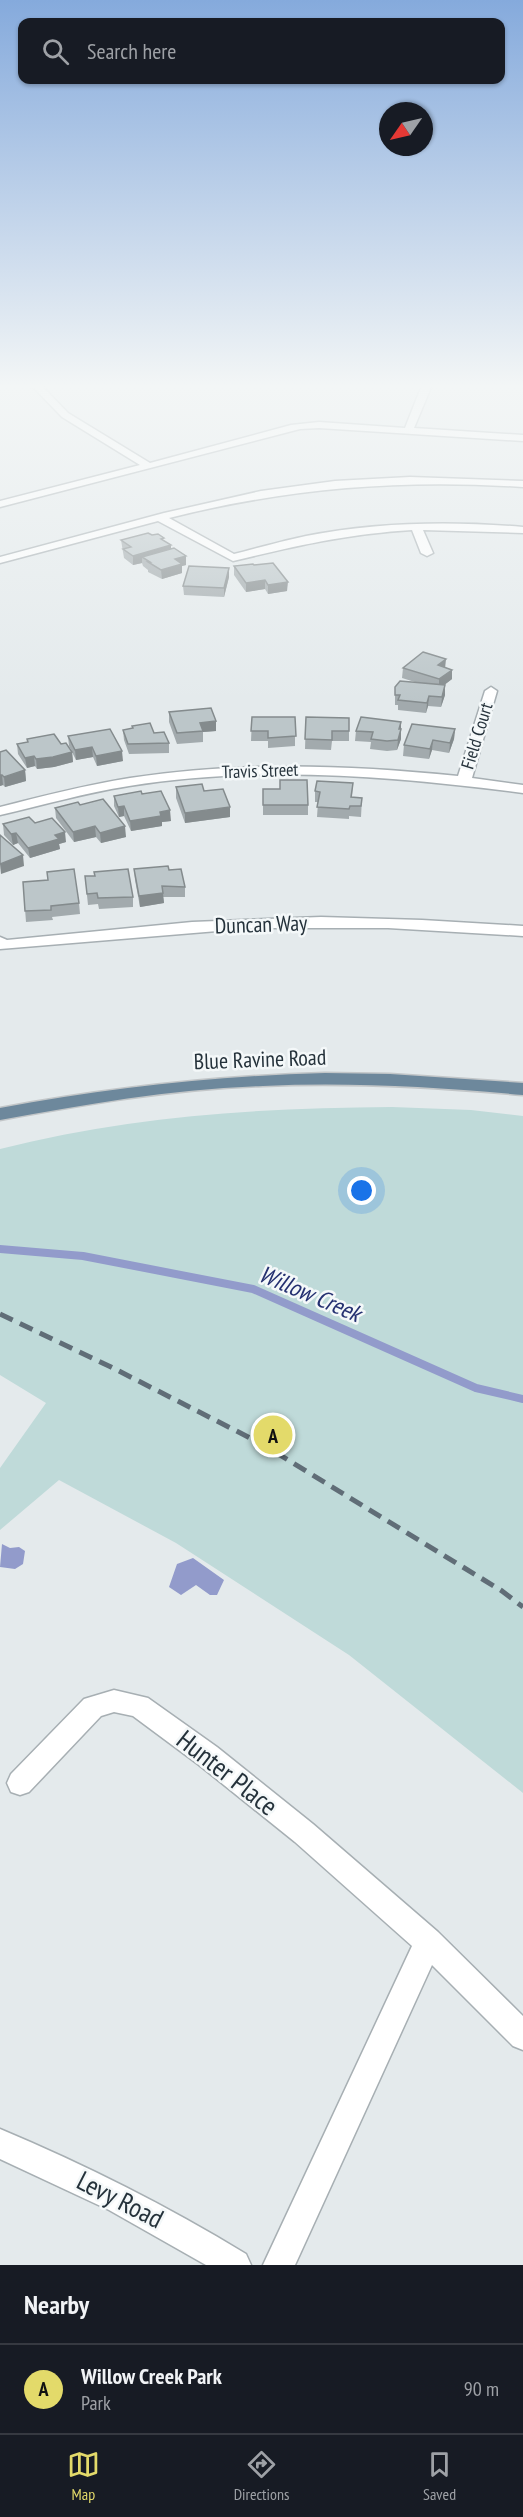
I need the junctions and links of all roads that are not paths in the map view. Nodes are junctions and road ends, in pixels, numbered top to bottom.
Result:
1 (49, 491) edge
2 (292, 491) edge
3 (0, 503) edge
4 (160, 518) junction
5 (416, 527) junction
6 (523, 531) edge
7 (427, 553) dead end
8 (0, 560) edge
9 (491, 691) dead end
10 (464, 780) junction
11 (523, 789) edge
12 (0, 811) edge
13 (523, 931) edge
14 (0, 942) edge
15 (523, 1089) edge
16 (0, 1114) edge
17 (20, 1783) dead end
18 (428, 1942) junction
19 (523, 2036) edge
20 (0, 2144) edge
21 (235, 2265) edge
22 (279, 2265) edge

1 - 3 street
2 - 4 street
4 - 5 street
4 - 8 street
5 - 6 street
5 - 7 street
9 - 10 street, Field Court
10 - 11 street, Travis Street
10 - 12 street, Travis Street
13 - 14 street, Duncan Way
15 - 16 main road, Blue Ravine Road
17 - 18 street, Hunter Place
18 - 19 street, Hunter Place
18 - 22 street
20 - 21 street, Levy Road

